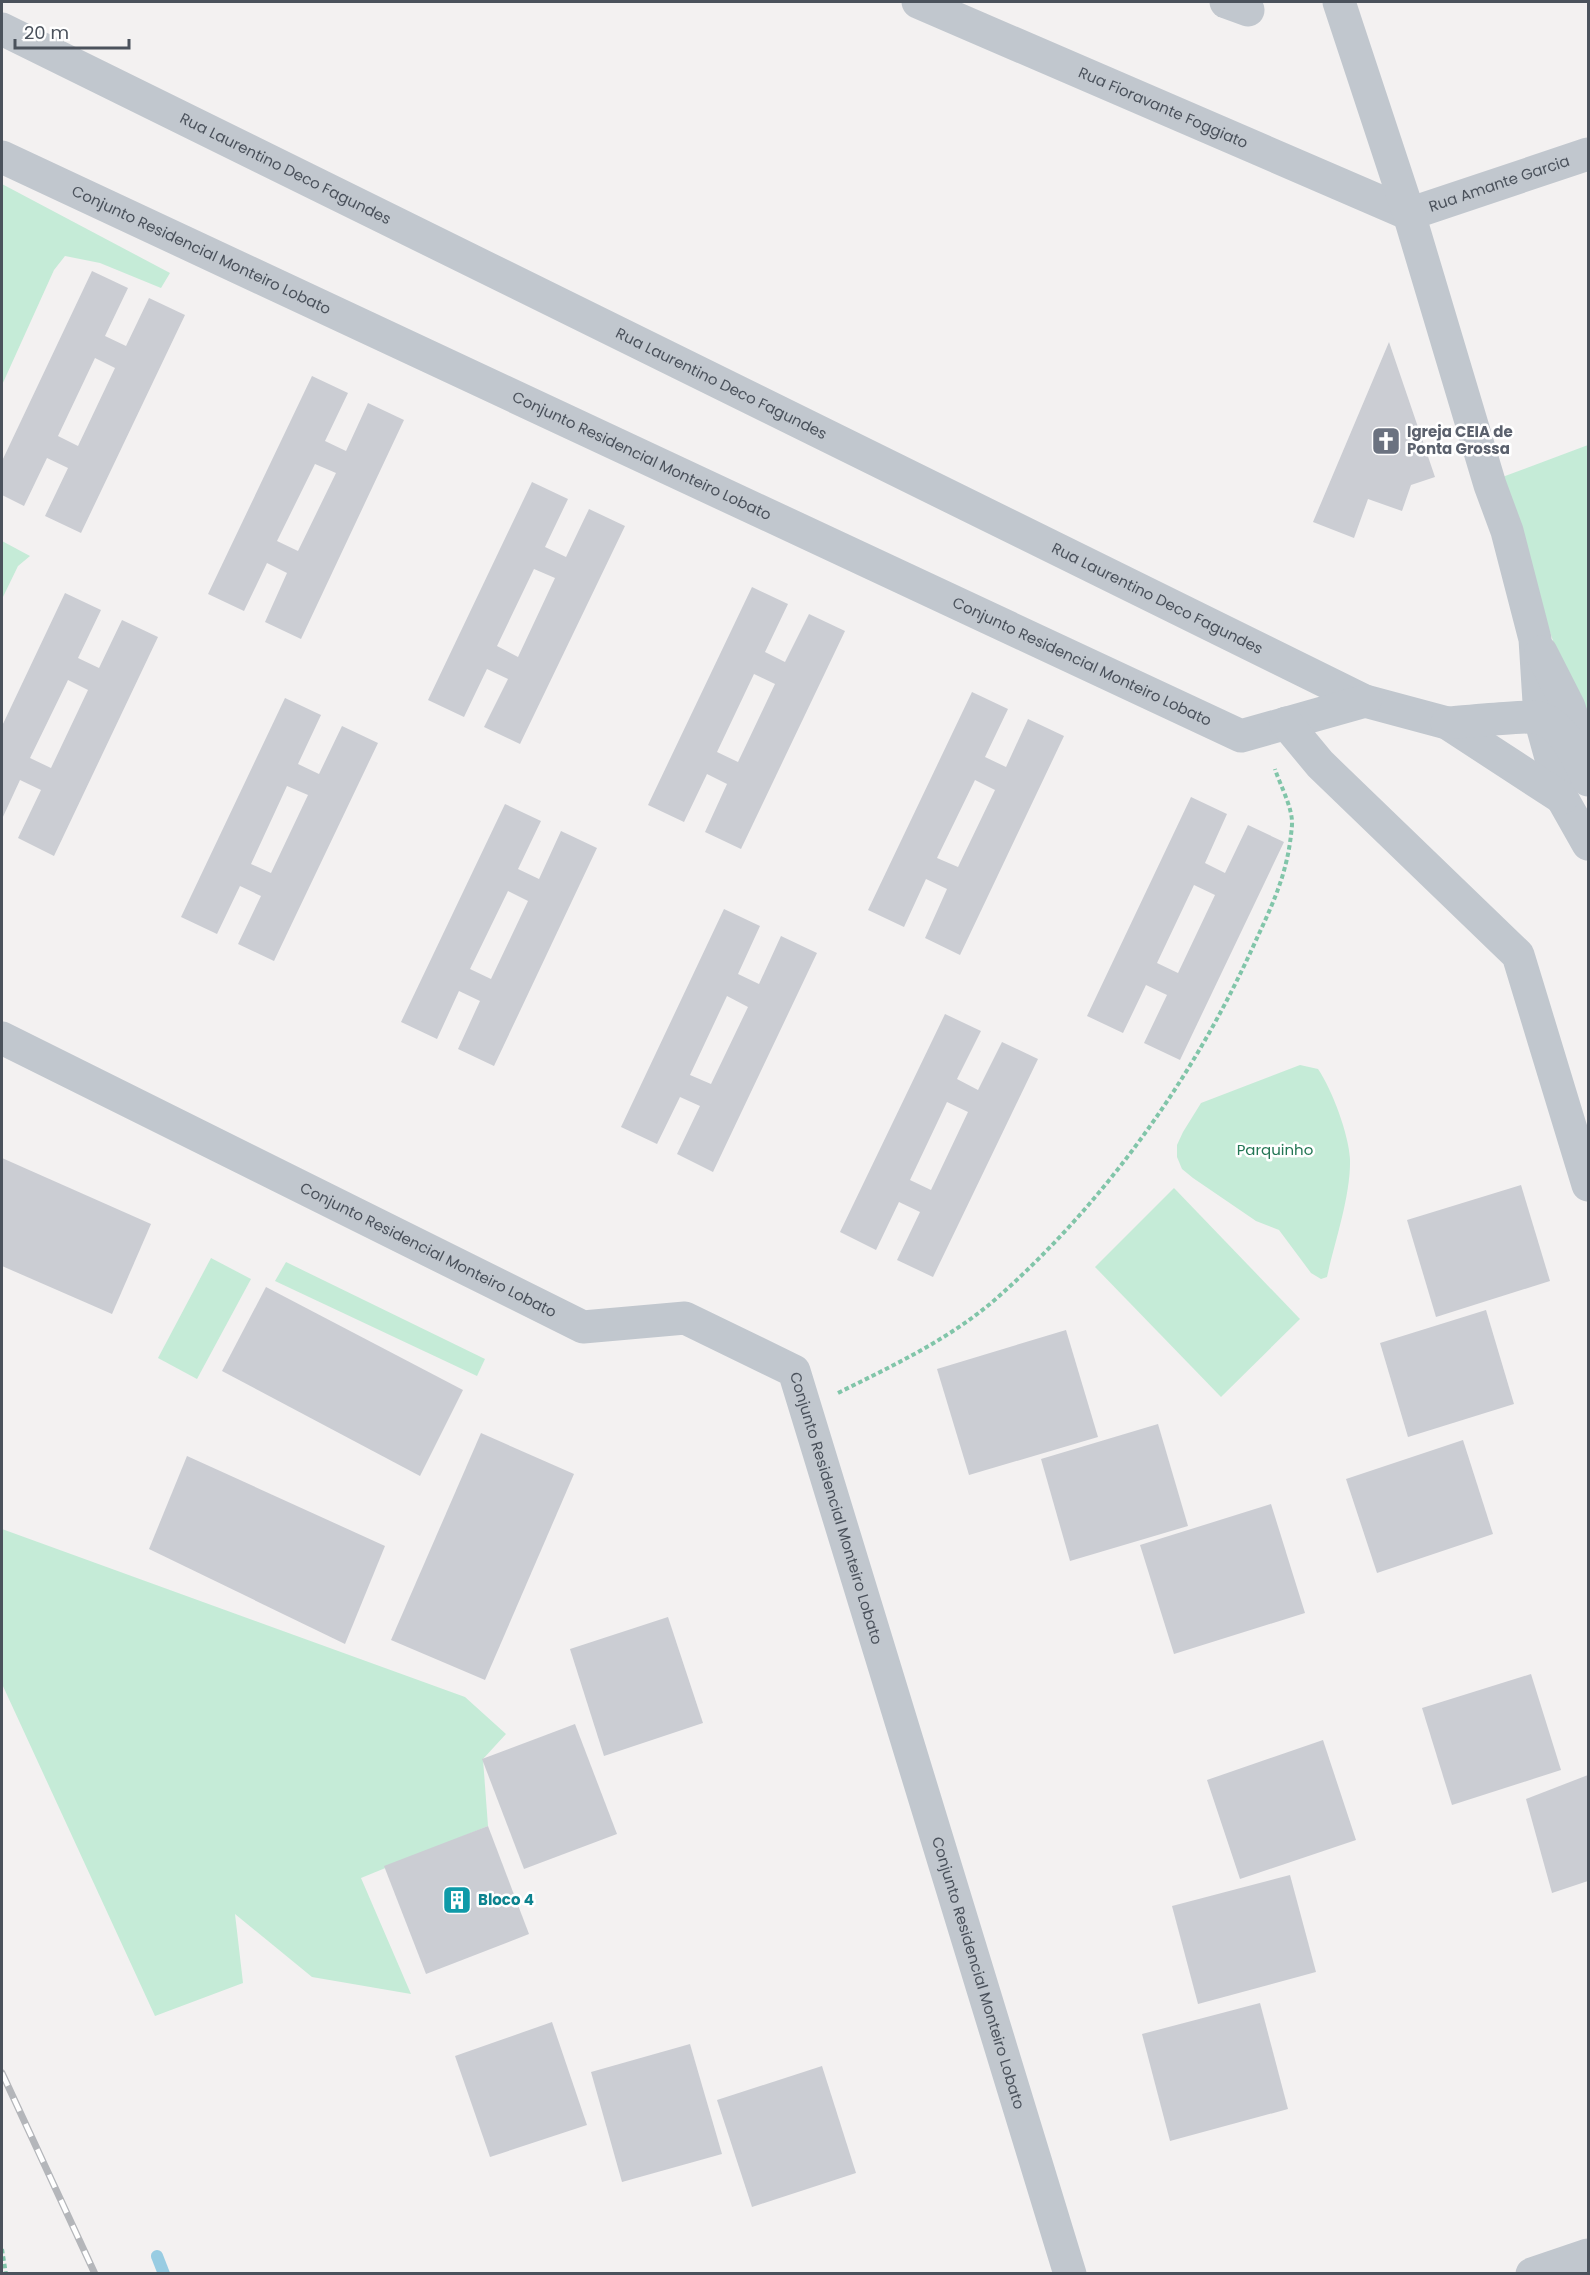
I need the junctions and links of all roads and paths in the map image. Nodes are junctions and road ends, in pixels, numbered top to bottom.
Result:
1 (918, 2) edge
2 (1340, 2) edge
3 (2, 28) edge
4 (1588, 154) edge
5 (2, 158) edge
6 (1409, 214) junction
7 (1535, 639) junction
8 (1365, 701) junction
9 (1540, 718) junction
10 (1447, 723) junction
11 (1275, 726) junction
12 (1588, 765) edge
13 (1588, 780) edge
14 (1562, 798) junction
15 (1588, 844) edge
16 (2, 1038) edge
17 (1588, 1185) edge
18 (805, 1409) junction
19 (2, 2249) edge
20 (1588, 2255) edge
21 (6, 2274) edge
22 (1070, 2274) edge
23 (1532, 2274) edge

1 - 6 street, Rua Fioravante Foggiato
2 - 6 street
3 - 8 street, Rua Laurentino Deco Fagundes
4 - 6 street, Rua Amante Garcia
5 - 11 street, Conjunto Residencial Monteiro Lobato
6 - 7 street
7 - 9 street
7 - 12 street
8 - 10 street, Rua Laurentino Deco Fagundes
8 - 11 street, Conjunto Residencial Monteiro Lobato
9 - 10 street, Rua Laurentino Deco Fagundes
9 - 13 street
9 - 14 street
10 - 14 street, Rua Laurentino Deco Fagundes
11 - 17 street
11 - 18 path
14 - 15 street
16 - 18 street, Conjunto Residencial Monteiro Lobato
18 - 22 street, Conjunto Residencial Monteiro Lobato
19 - 21 path
20 - 23 street

